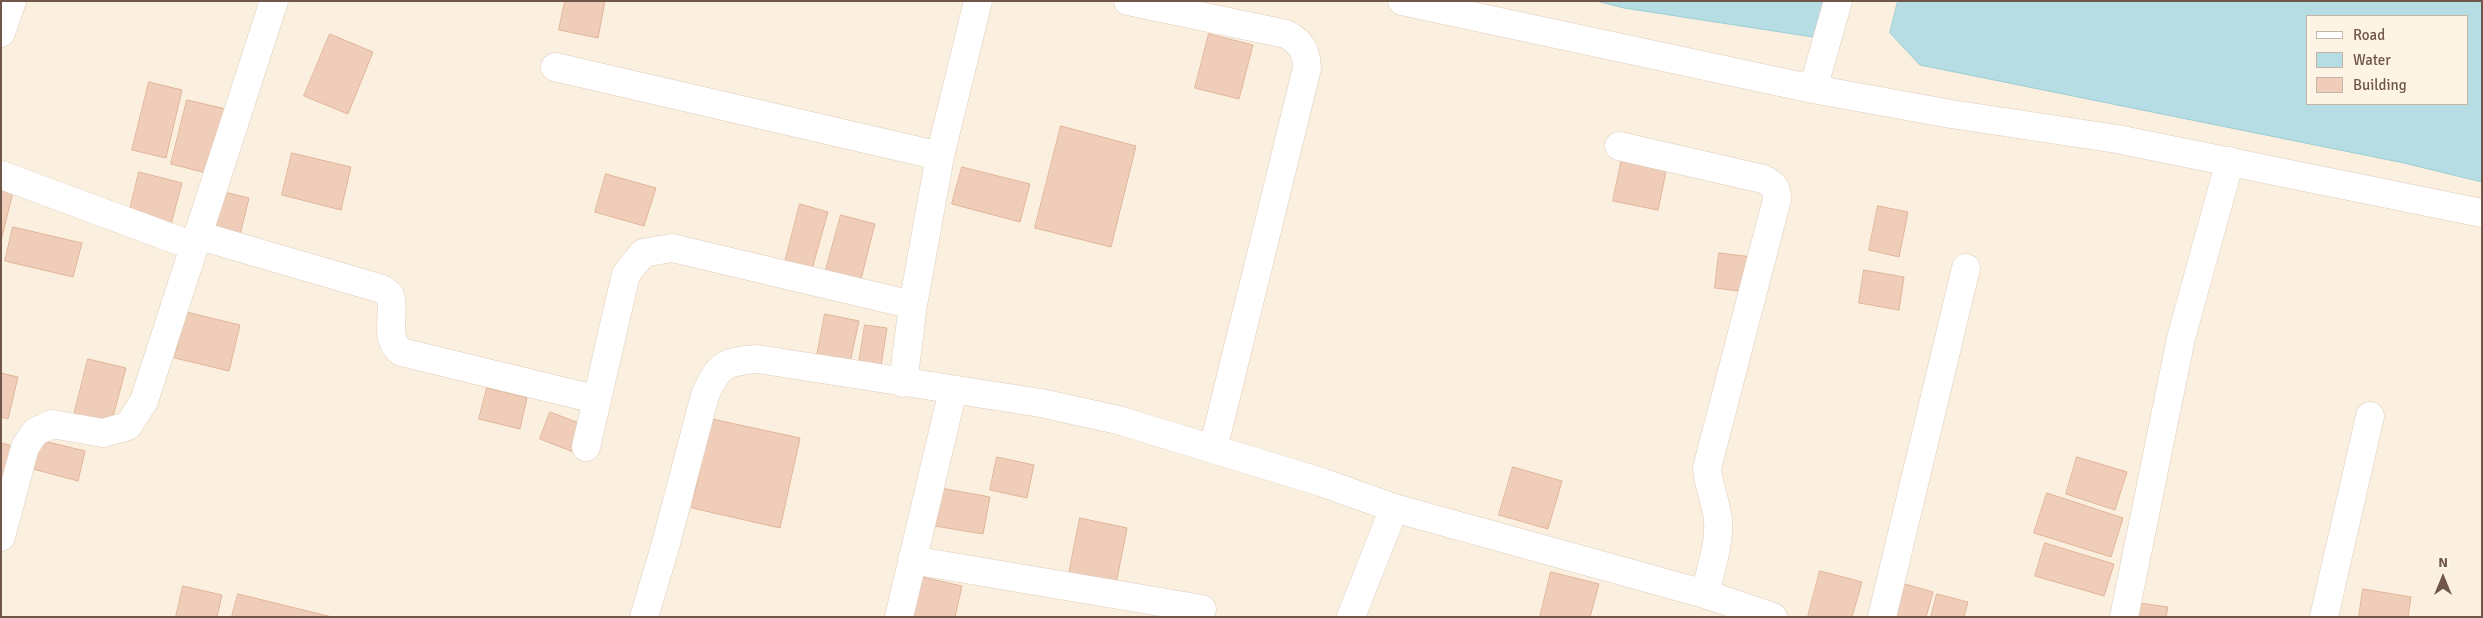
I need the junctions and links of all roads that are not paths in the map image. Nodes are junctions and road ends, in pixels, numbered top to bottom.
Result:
1 (12, 1) edge
2 (274, 1) edge
3 (978, 1) edge
4 (1128, 1) edge
5 (1402, 1) edge
6 (1838, 1) edge
7 (1, 32) edge
8 (555, 67) dead end
9 (1813, 88) junction
10 (1619, 146) dead end
11 (940, 156) junction
12 (2230, 161) junction
13 (1, 175) edge
14 (2482, 212) edge
15 (195, 241) junction
16 (1966, 268) dead end
17 (913, 305) junction
18 (903, 383) junction
19 (953, 390) junction
20 (595, 399) junction
21 (2370, 416) dead end
22 (586, 447) dead end
23 (1213, 449) junction
24 (1394, 508) junction
25 (1, 538) edge
26 (912, 560) junction
27 (1705, 594) junction
28 (1202, 609) dead end
29 (644, 617) edge
30 (899, 617) edge
31 (1351, 617) edge
32 (1773, 617) edge
33 (1882, 617) edge
34 (2124, 617) edge
35 (2324, 617) edge

1 - 7 street
2 - 15 street
3 - 11 street
4 - 23 street
5 - 9 street
6 - 9 street
8 - 11 street
9 - 12 street
10 - 27 street
11 - 17 street
12 - 14 street
12 - 34 street
13 - 15 street
15 - 20 street
15 - 25 street
16 - 33 street
17 - 18 street
17 - 20 street
18 - 19 street
18 - 29 street
19 - 23 street
19 - 26 street
20 - 22 street
21 - 35 street
23 - 24 street
24 - 27 street
24 - 31 street
26 - 28 street
26 - 30 street
27 - 32 street

